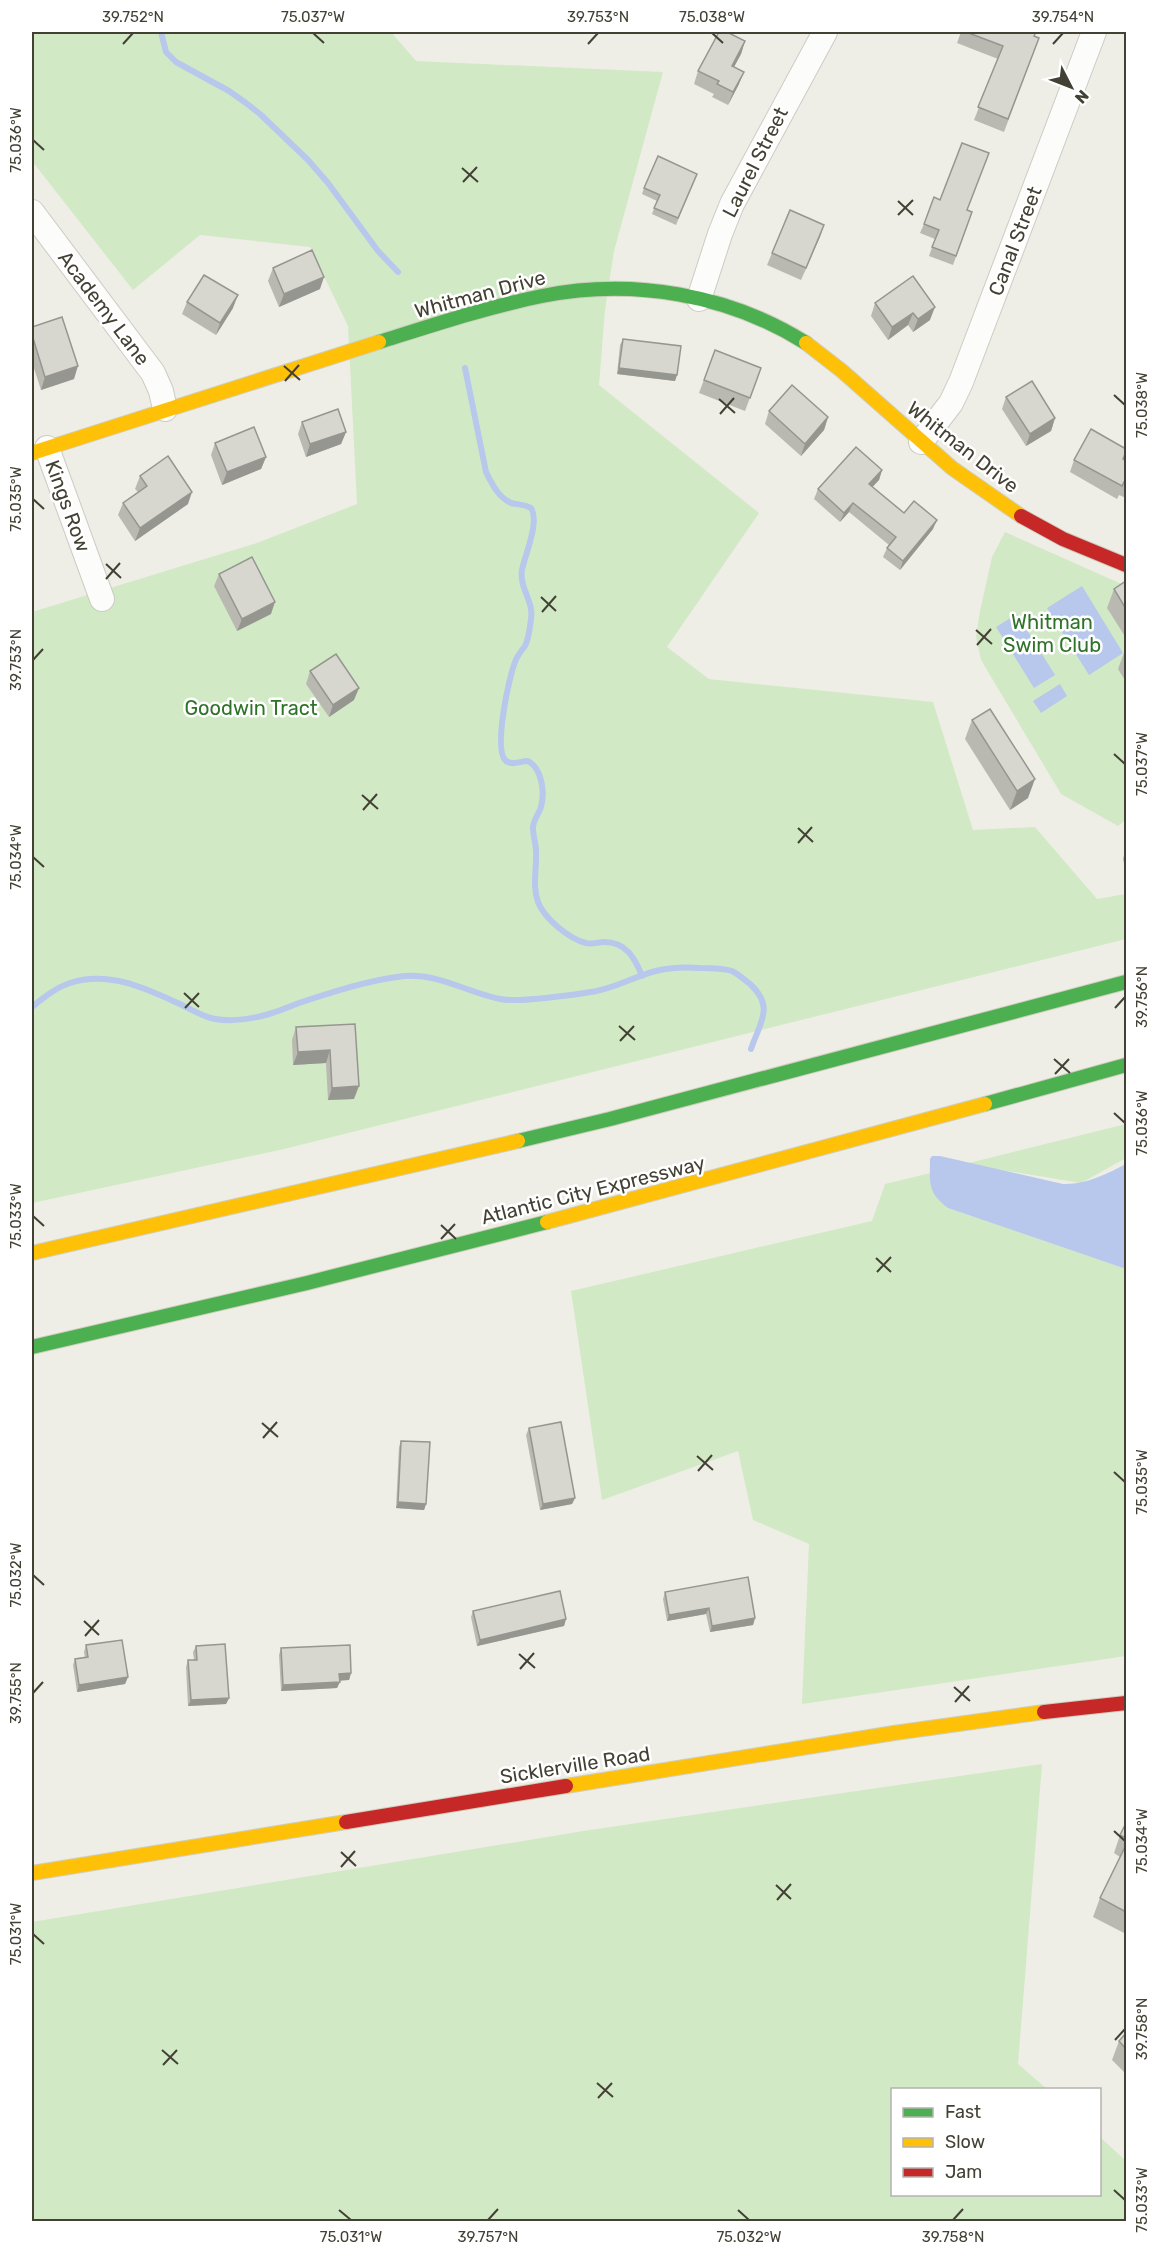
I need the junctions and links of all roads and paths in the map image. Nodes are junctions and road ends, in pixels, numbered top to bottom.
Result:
1 (825, 32) edge
2 (1094, 32) edge
3 (32, 212) edge
4 (699, 299) junction
5 (165, 409) junction
6 (921, 442) junction
7 (39, 450) edge
8 (1126, 565) edge
9 (102, 599) dead end
10 (1126, 982) edge
11 (1126, 1065) edge
12 (32, 1252) edge
13 (32, 1347) edge
14 (1126, 1703) edge
15 (32, 1874) edge

1 - 4 street, Laurel Street
2 - 6 street, Canal Street
3 - 5 street, Academy Lane
4 - 5 main road, Whitman Drive
4 - 6 main road, Whitman Drive
5 - 7 main road, Whitman Drive
6 - 8 main road, Whitman Drive
7 - 9 street, Kings Row
10 - 12 main road
11 - 13 main road, Atlantic City Expressway
14 - 15 main road, Sicklerville Road

